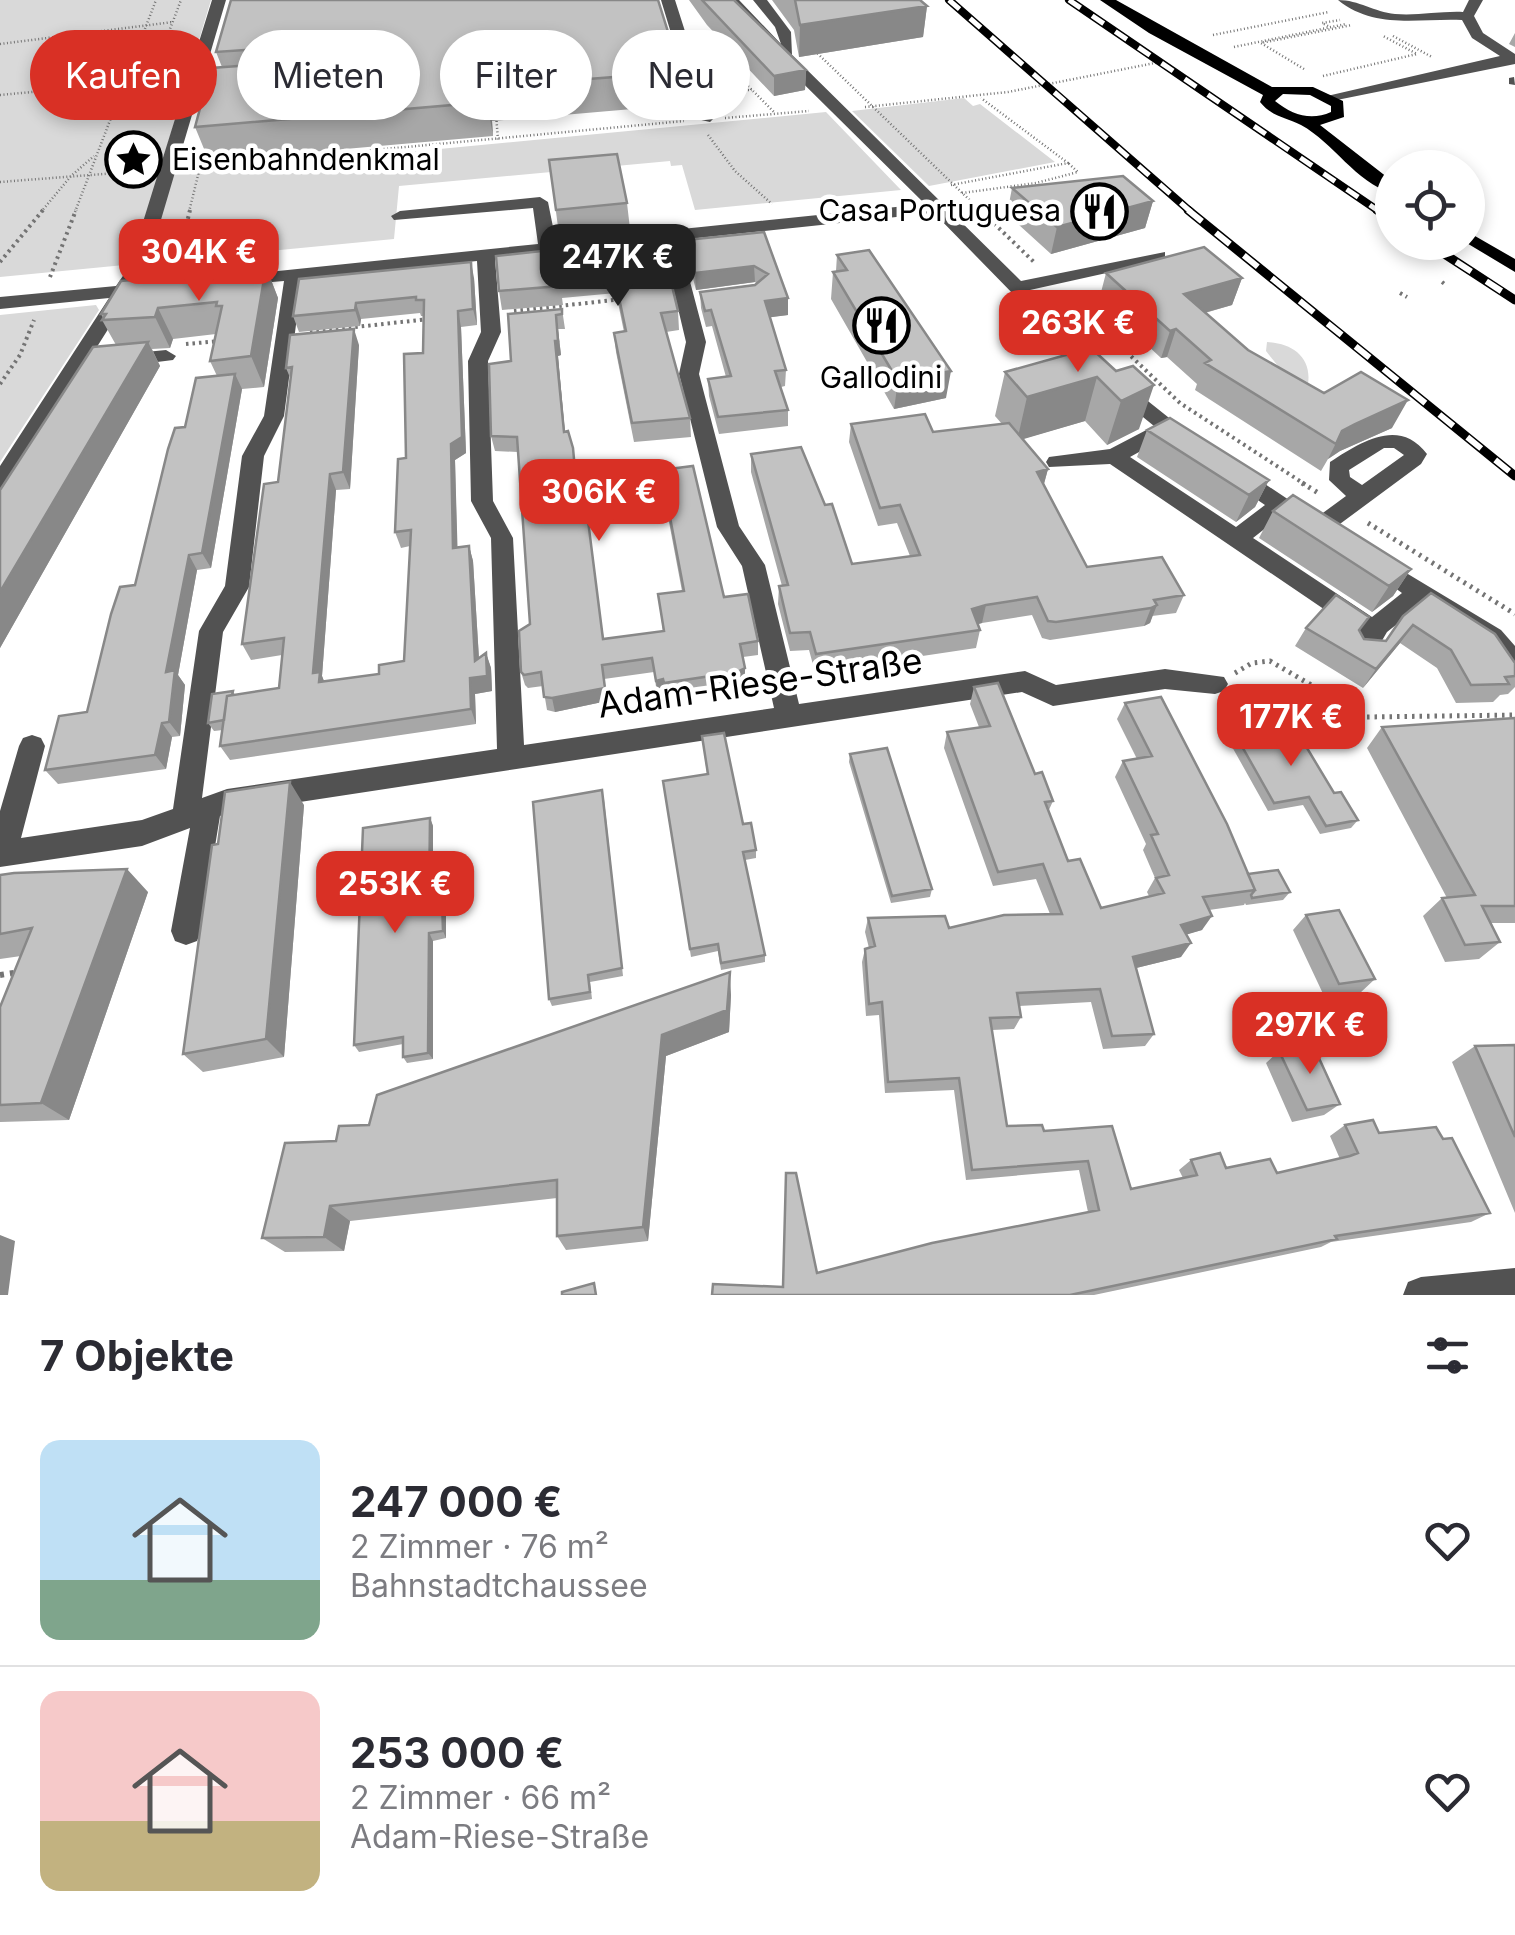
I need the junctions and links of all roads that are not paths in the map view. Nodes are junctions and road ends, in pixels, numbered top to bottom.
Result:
1 (732, 0) edge
2 (760, 0) edge
3 (1107, 0) edge
4 (1128, 0) edge
5 (1476, 0) edge
6 (1351, 3) edge
7 (670, 5) edge
8 (217, 6) edge
9 (235, 12) edge
10 (1468, 16) junction
11 (678, 30) edge
12 (786, 54) junction
13 (1514, 59) edge
14 (1290, 88) junction
15 (1271, 93) junction
16 (1332, 98) junction
17 (1332, 118) junction
18 (185, 120) edge
19 (1305, 121) junction
20 (1375, 159) edge
21 (1375, 177) edge
22 (937, 208) junction
23 (400, 216) dead end
24 (1485, 230) edge
25 (670, 237) junction
26 (1485, 248) edge
27 (548, 249) junction
28 (1515, 249) edge
29 (486, 255) junction
30 (1159, 256) edge
31 (1515, 267) edge
32 (294, 274) junction
33 (223, 281) edge
34 (170, 286) edge
35 (1016, 288) junction
36 (125, 291) junction
37 (0, 303) edge
38 (170, 351) road end
39 (93, 363) junction
40 (1167, 428) junction
41 (1114, 456) junction
42 (1057, 462) dead end
43 (0, 483) edge
44 (1352, 502) road end
45 (1280, 506) junction
46 (1238, 537) junction
47 (1361, 556) edge
48 (1420, 592) junction
49 (1515, 663) edge
50 (1215, 684) road end
51 (789, 716) junction
52 (32, 746) dead end
53 (510, 758) junction
54 (196, 812) junction
55 (1, 854) edge
56 (186, 931) dead end
57 (1515, 1286) edge
58 (1421, 1295) edge

1 - 12 street
2 - 12 street
3 - 15 main road
4 - 14 main road
5 - 10 street
6 - 10 street
7 - 11 street
8 - 9 street
10 - 13 street
12 - 22 street
13 - 16 street
14 - 15 main road
14 - 16 main road
15 - 19 main road
16 - 17 main road
17 - 19 main road
17 - 20 main road
18 - 36 street
19 - 21 main road
22 - 25 street
22 - 35 street
23 - 27 street
24 - 28 main road
25 - 27 street
25 - 51 street
26 - 31 main road
27 - 29 street
29 - 32 street
29 - 53 street
30 - 35 street
32 - 33 street
32 - 54 street
34 - 36 street
35 - 40 street
36 - 37 street
36 - 39 street
38 - 39 street
39 - 43 street
40 - 41 street
40 - 45 street
41 - 42 street
41 - 46 street
44 - 45 street
45 - 46 street
46 - 48 street
47 - 48 street
48 - 49 street
50 - 51 street, Adam-Riese-Straße
51 - 53 street, Adam-Riese-Straße
52 - 55 street
53 - 54 street, Adam-Riese-Straße
54 - 55 street, Adam-Riese-Straße
54 - 56 street
57 - 58 street

